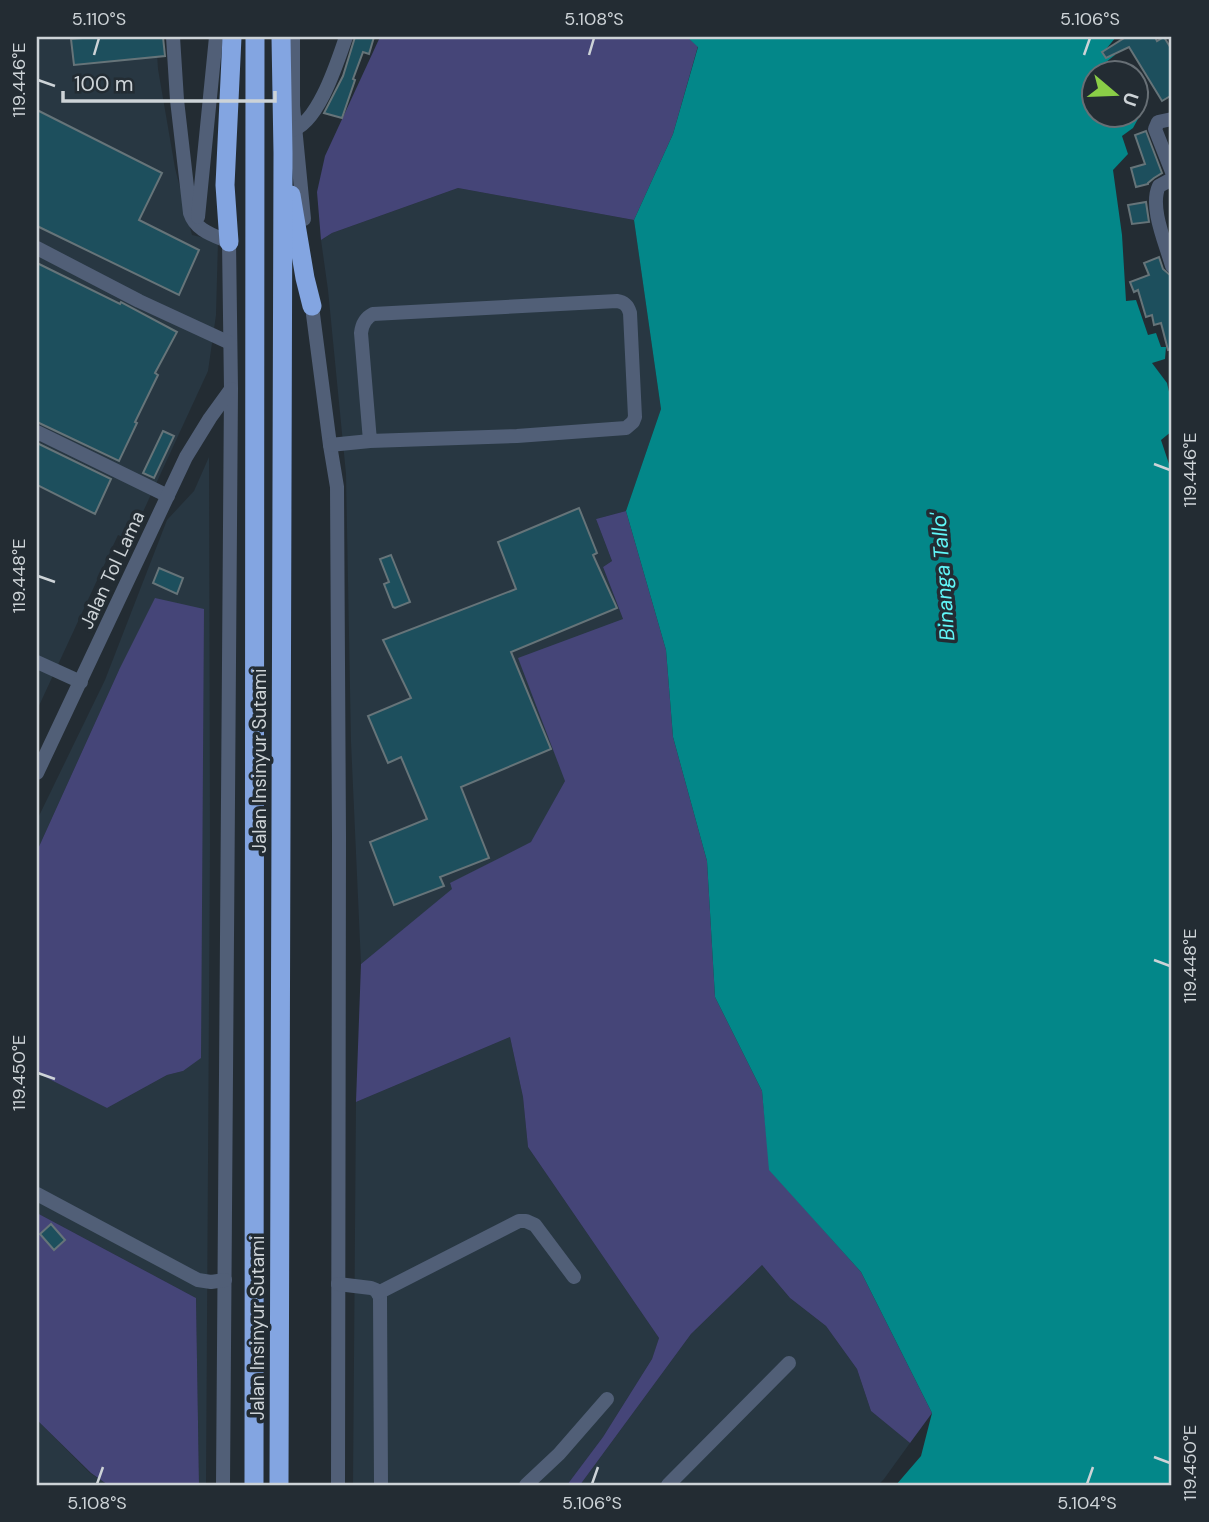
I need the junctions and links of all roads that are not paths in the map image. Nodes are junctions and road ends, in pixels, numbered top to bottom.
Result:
1 (173, 37) edge
2 (216, 37) edge
3 (232, 37) edge
4 (255, 37) edge
5 (281, 37) edge
6 (293, 37) edge
7 (346, 37) edge
8 (1172, 119) edge
9 (289, 130) junction
10 (283, 153) junction
11 (1172, 172) edge
12 (1172, 180) edge
13 (200, 229) junction
14 (229, 242) junction
15 (37, 248) edge
16 (1172, 266) edge
17 (312, 306) junction
18 (230, 343) junction
19 (231, 389) junction
20 (37, 432) edge
21 (370, 441) junction
22 (330, 445) junction
23 (168, 496) junction
24 (37, 662) edge
25 (80, 682) junction
26 (37, 773) edge
27 (37, 1194) edge
28 (574, 1276) dead end
29 (225, 1280) junction
30 (338, 1284) junction
31 (378, 1293) junction
32 (789, 1363) dead end
33 (607, 1399) dead end
34 (223, 1485) edge
35 (254, 1485) edge
36 (279, 1485) edge
37 (338, 1485) edge
38 (381, 1485) edge
39 (526, 1485) edge
40 (668, 1485) edge

1 - 13 street
2 - 13 street
3 - 14 highway
4 - 35 highway, Jalan Insinyur Sutami
5 - 9 highway, Jalan Insinyur Sutami
6 - 9 street
7 - 9 street
8 - 11 street
9 - 10 highway, Jalan Insinyur Sutami
9 - 17 street
10 - 17 highway
10 - 36 highway, Jalan Insinyur Sutami
12 - 16 street
13 - 14 street
14 - 18 street
15 - 18 street
17 - 22 street
18 - 19 street
19 - 23 street, Jalan Tol Lama
19 - 29 street
20 - 23 street
21 - 21 street
21 - 22 street
22 - 30 street
23 - 25 street, Jalan Tol Lama
24 - 25 street
25 - 26 street, Jalan Tol Lama
27 - 29 street
28 - 31 street
29 - 34 street
30 - 31 street
30 - 37 street
31 - 38 street
32 - 40 street
33 - 39 street

